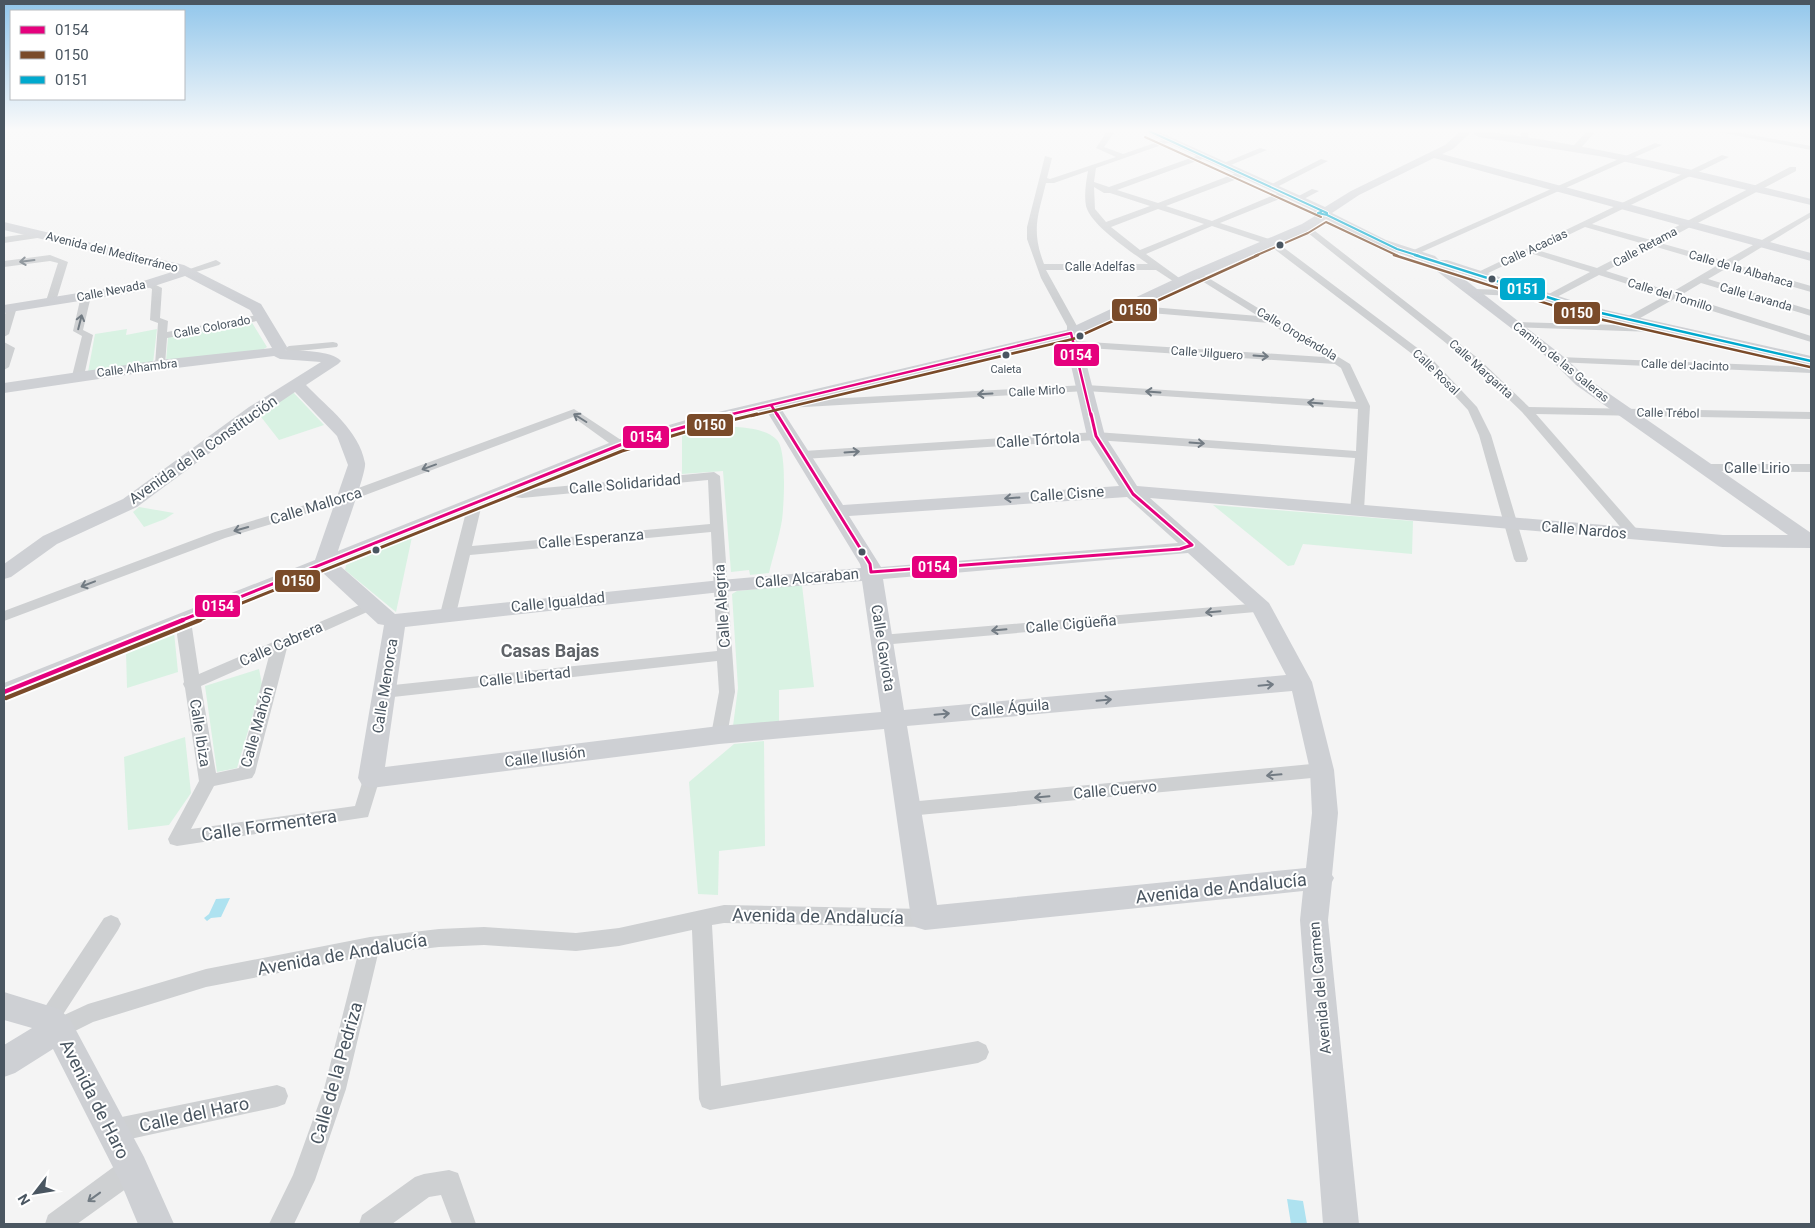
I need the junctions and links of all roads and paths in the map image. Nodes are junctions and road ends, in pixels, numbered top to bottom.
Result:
1 (1042, 188) edge
2 (1090, 188) edge
3 (1104, 188) edge
4 (1114, 188) edge
5 (1204, 188) edge
6 (1273, 188) edge
7 (1365, 188) edge
8 (1659, 188) edge
9 (1559, 189) joint
10 (1756, 189) joint
11 (1109, 190) junction
12 (1315, 191) dead end
13 (1284, 194) junction
14 (1089, 197) junction
15 (1296, 200) junction
16 (1811, 202) edge
17 (1158, 206) junction
18 (1622, 206) junction
19 (1324, 214) junction
20 (1811, 214) edge
21 (1210, 223) junction
22 (1584, 224) junction
23 (1689, 224) junction
24 (4, 226) edge
25 (1105, 226) junction
26 (1306, 227) junction
27 (41, 234) junction
28 (4, 240) edge
29 (1272, 243) junction
30 (1652, 244) junction
31 (1760, 244) junction
32 (1529, 250) junction
33 (1140, 253) junction
34 (1412, 254) junction
35 (1811, 257) edge
36 (1430, 259) junction
37 (216, 263) dead end
38 (4, 264) edge
39 (1725, 264) junction
40 (1041, 267) junction
41 (1160, 267) junction
42 (186, 272) junction
43 (1598, 272) junction
44 (1197, 274) junction
45 (1479, 274) junction
46 (1700, 280) junction
47 (1179, 282) junction
48 (148, 284) junction
49 (1811, 289) edge
50 (1474, 292) junction
51 (1671, 295) junction
52 (86, 296) junction
53 (1545, 296) junction
54 (51, 301) junction
55 (8, 308) edge
56 (1127, 308) junction
57 (1811, 313) edge
58 (262, 317) junction
59 (1629, 320) junction
60 (1275, 321) junction
61 (1516, 325) junction
62 (1661, 327) junction
63 (4, 334) edge
64 (163, 336) junction
65 (1072, 339) junction
66 (1811, 339) edge
67 (4, 345) edge
68 (333, 345) dead end
69 (280, 351) junction
70 (1559, 360) junction
71 (1811, 361) edge
72 (1342, 362) junction
73 (160, 365) junction
74 (4, 367) edge
75 (1811, 370) edge
76 (78, 376) junction
77 (297, 385) junction
78 (4, 388) edge
79 (1086, 388) junction
80 (770, 404) junction
81 (1364, 406) junction
82 (1526, 410) junction
83 (1622, 412) junction
84 (1811, 416) edge
85 (1096, 436) junction
86 (620, 445) junction
87 (1362, 455) junction
88 (804, 456) junction
89 (1703, 468) junction
90 (1811, 468) edge
91 (714, 476) joint
92 (506, 490) junction
93 (1131, 491) junction
94 (347, 497) junction
95 (472, 504) junction
96 (1357, 510) junction
97 (837, 511) junction
98 (1510, 524) junction
99 (718, 528) junction
100 (1634, 534) junction
101 (1811, 541) edge
102 (1192, 545) junction
103 (464, 551) junction
104 (1521, 559) dead end
105 (324, 563) junction
106 (871, 572) junction
107 (4, 573) edge
108 (721, 586) junction
109 (371, 605) junction
110 (1262, 608) junction
111 (448, 614) junction
112 (4, 616) edge
113 (183, 621) junction
114 (395, 621) junction
115 (881, 640) junction
116 (280, 645) junction
117 (726, 655) junction
118 (1301, 682) junction
119 (192, 684) junction
120 (4, 692) edge
121 (384, 692) junction
122 (893, 719) junction
123 (719, 736) junction
124 (1322, 770) junction
125 (371, 778) junction
126 (208, 781) junction
127 (908, 809) junction
128 (362, 812) joint
129 (177, 838) joint
130 (1320, 878) junction
131 (925, 918) junction
132 (702, 921) junction
133 (111, 924) dead end
134 (370, 946) junction
135 (4, 1006) edge
136 (54, 1024) junction
137 (978, 1052) dead end
138 (4, 1062) edge
139 (277, 1096) dead end
140 (112, 1131) junction
141 (132, 1169) junction
142 (57, 1224) edge
143 (156, 1224) edge
144 (281, 1224) edge
145 (371, 1224) edge
146 (464, 1224) edge
147 (1341, 1224) edge

1 - 40 street, Avenida del Carmen
2 - 14 street
3 - 11 street, Calle Rosal
4 - 11 street
5 - 17 street
6 - 13 street, Camino de las Galeras
7 - 19 street
8 - 18 street, Calle Acacias
9 - 18 street
9 - 34 street
10 - 16 street
10 - 23 street, Calle Retama
11 - 14 street
11 - 17 street, Calle Rosal
12 - 15 street
13 - 15 street, Camino de las Galeras
13 - 21 street
14 - 25 street
15 - 19 street, Camino de las Galeras
17 - 21 street, Calle Rosal
17 - 25 street
18 - 22 street, Calle Acacias
18 - 23 street
19 - 26 street
19 - 34 street, Camino de las Galeras
20 - 31 street
21 - 29 street, Calle Rosal
21 - 33 street
22 - 30 street, Calle de la Albahaca
22 - 32 street, Calle Acacias
23 - 30 street, Calle Retama
23 - 31 street
24 - 27 street, Avenida del Mediterráneo
25 - 33 street
26 - 29 street
26 - 82 street, Calle Margarita
27 - 28 street
27 - 42 street, Avenida del Mediterráneo
29 - 44 street
29 - 98 street, Calle Rosal
30 - 39 street, Calle de la Albahaca
30 - 43 street, Calle Retama
31 - 35 street
31 - 39 street
32 - 43 street, Calle del Tomillo
32 - 45 street, Calle Acacias
33 - 41 street
34 - 36 street, Camino de las Galeras
36 - 45 street
36 - 50 street, Camino de las Galeras
37 - 42 street, Calle Nevada
54 -> 38 street
39 - 46 street
39 - 49 street, Calle de la Albahaca
40 - 41 street, Calle Adelfas
40 - 65 street, Avenida del Carmen
41 - 47 street
42 - 48 street, Calle Nevada
42 - 58 street, Avenida del Mediterráneo
43 - 51 street, Calle del Tomillo
43 - 53 street, Calle Retama
44 - 47 street
44 - 60 street, Calle Oropéndola
45 - 53 street
46 - 51 street
46 - 57 street, Calle Lavanda
47 - 56 street
48 - 52 street, Calle Nevada
48 - 64 street
50 - 53 street
50 - 61 street, Camino de las Galeras
51 - 59 street
51 - 66 street, Calle del Tomillo
52 - 54 street, Calle Nevada
76 -> 52 street
53 - 59 street
54 - 55 street, Calle Nevada
55 - 63 street
56 - 60 street
56 - 65 street
58 - 64 street, Calle Colorado
58 - 69 street, Avenida del Mediterráneo
59 - 62 street
60 - 72 street, Calle Oropéndola
61 - 62 street
61 - 70 street, Camino de las Galeras
62 - 71 street
64 - 73 street
65 -> 72 street, Calle Jilguero
65 - 79 street, Avenida del Carmen
65 - 80 street
67 - 74 street
68 - 69 street
69 - 73 street, Calle Alhambra
69 - 77 street, Avenida de la Constitución
70 - 75 street, Calle del Jacinto
70 - 83 street, Camino de las Galeras
72 - 81 street, Calle Oropéndola
73 - 76 street, Calle Alhambra
76 - 78 street, Calle Alhambra
77 - 94 street
77 - 107 street, Avenida de la Constitución
79 -> 80 street, Calle Mirlo
81 -> 79 street, Calle Mirlo
79 - 85 street, Avenida del Carmen
80 - 86 street
80 - 88 street, Calle Gaviota
81 - 87 street, Calle Oropéndola
82 - 83 street, Calle Trébol
82 - 100 street, Calle Margarita
83 - 84 street, Calle Trébol
83 - 89 street, Camino de las Galeras
85 -> 87 street, Calle Tórtola
88 -> 85 street, Calle Tórtola
85 - 93 street, Avenida del Carmen
86 - 92 street
86 -> 94 street, Calle Mallorca
87 - 96 street, Calle Oropéndola
88 - 97 street, Calle Gaviota
89 - 90 street, Calle Lirio
89 - 101 street, Camino de las Galeras
91 - 92 street, Calle Solidaridad
91 - 99 street, Calle Alegría
92 - 95 street
93 - 96 street, Calle Cisne
93 -> 97 street, Calle Cisne
93 - 102 street, Avenida del Carmen
94 - 105 street
94 -> 112 street, Calle Mallorca
95 - 103 street
95 - 105 street
96 - 98 street, Calle Nardos
97 - 106 street, Calle Gaviota
98 - 100 street, Calle Nardos
98 - 104 street, Calle Rosal
99 - 103 street, Calle Esperanza
99 - 108 street, Calle Alegría
100 - 101 street, Calle Nardos
102 - 106 street, Calle Alcaraban
102 - 110 street, Avenida del Carmen
103 - 111 street
105 - 109 street, Calle Menorca
105 - 113 street
106 - 108 street, Calle Alcaraban
106 - 115 street, Calle Gaviota
108 - 111 street, Calle Igualdad
108 - 117 street, Calle Alegría
109 - 114 street, Calle Menorca
109 - 116 street, Calle Cabrera
110 -> 115 street, Calle Cigüeña
110 - 118 street, Avenida del Carmen
111 - 114 street, Calle Igualdad
113 - 119 street, Calle Ibiza
113 - 120 street
114 - 121 street, Calle Menorca
115 - 122 street, Calle Gaviota
116 - 119 street, Calle Cabrera
116 - 126 street, Calle Mahón
117 - 121 street, Calle Libertad
117 - 123 street, Calle Alegría
122 -> 118 street, Calle Águila
118 - 124 street, Avenida del Carmen
119 - 126 street, Calle Ibiza
121 - 125 street, Calle Menorca
122 - 123 street, Calle Águila
122 - 127 street, Calle Gaviota
123 - 125 street, Calle Ilusión
124 -> 127 street, Calle Cuervo
124 - 130 street, Avenida del Carmen
125 - 128 street, Calle Menorca
126 - 129 street, Calle Ibiza
127 - 131 street, Calle Gaviota
128 - 129 street, Calle Formentera
130 - 131 street, Avenida de Andalucía
130 - 147 street, Avenida del Carmen
131 - 132 street, Avenida de Andalucía
132 - 134 street, Avenida de Andalucía
132 - 137 street
133 - 136 street
134 - 136 street, Avenida de Andalucía
134 - 144 street, Calle de la Pedriza
135 - 136 street
136 - 138 street
136 - 140 street, Avenida de Haro
139 - 140 street, Calle del Haro
140 - 141 street, Avenida de Haro
141 -> 142 street
141 - 143 street, Avenida de Haro
145 - 146 street

